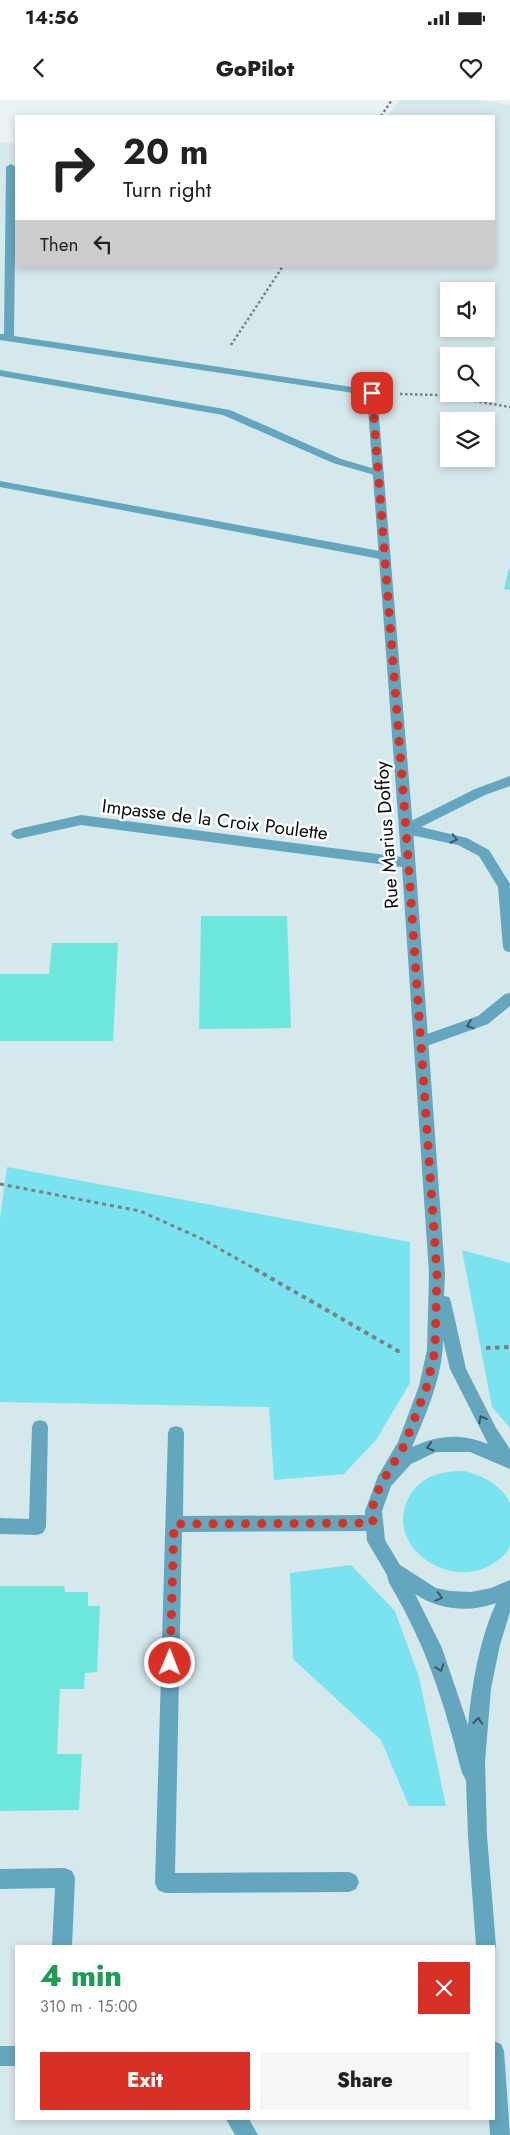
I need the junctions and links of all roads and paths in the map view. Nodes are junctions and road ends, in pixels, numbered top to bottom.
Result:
1 (392, 100) edge
2 (382, 115) edge
3 (11, 167) dead end
4 (282, 267) edge
5 (5, 338) edge
6 (216, 369) junction
7 (0, 374) edge
8 (372, 393) junction
9 (510, 407) edge
10 (378, 473) junction
11 (0, 484) edge
12 (385, 556) junction
13 (510, 781) edge
14 (406, 829) junction
15 (18, 834) dead end
16 (408, 863) junction
17 (494, 870) junction
18 (510, 874) edge
19 (510, 948) edge
20 (510, 998) edge
21 (421, 1042) junction
22 (0, 1184) edge
23 (437, 1274) junction
24 (510, 1347) edge
25 (479, 1348) dead end
26 (398, 1351) dead end
27 (40, 1427) dead end
28 (176, 1433) dead end
29 (509, 1461) edge
30 (388, 1473) junction
31 (373, 1523) junction
32 (174, 1524) junction
33 (0, 1526) edge
34 (387, 1562) junction
35 (510, 1588) edge
36 (510, 1595) edge
37 (475, 1787) junction
38 (0, 1879) edge
39 (349, 1882) dead end
40 (62, 1945) edge
41 (486, 1945) edge
42 (0, 2056) edge
43 (15, 2056) edge
44 (495, 2065) edge
45 (237, 2120) edge
46 (248, 2135) edge
47 (500, 2135) edge

1 - 2 path
3 - 5 street
4 - 6 path
5 - 6 street
6 - 8 street
7 - 10 street
8 - 9 path
8 - 10 street, Rue Marius Doffoy
10 - 12 street, Rue Marius Doffoy
11 - 12 street
12 - 14 street, Rue Marius Doffoy
13 - 14 street
14 - 16 street, Rue Marius Doffoy
14 -> 17 street
15 - 16 street, Impasse de la Croix Poulette
16 - 21 street, Rue Marius Doffoy
17 - 18 street
17 - 19 street
20 -> 21 street
21 - 23 street, Rue Marius Doffoy
22 - 26 path
29 -> 23 street, Rue Marius Doffoy
23 - 30 street, Rue Marius Doffoy
24 - 25 path
27 - 33 street
28 - 32 street
29 -> 30 street
30 - 31 street, Rue Marius Doffoy
31 - 32 street
31 - 34 street, Rue Marius Doffoy
32 - 39 street
34 -> 35 street
34 -> 37 street
37 -> 36 street
37 - 41 street
38 - 40 street
42 - 43 street
44 - 47 street
45 - 46 street

